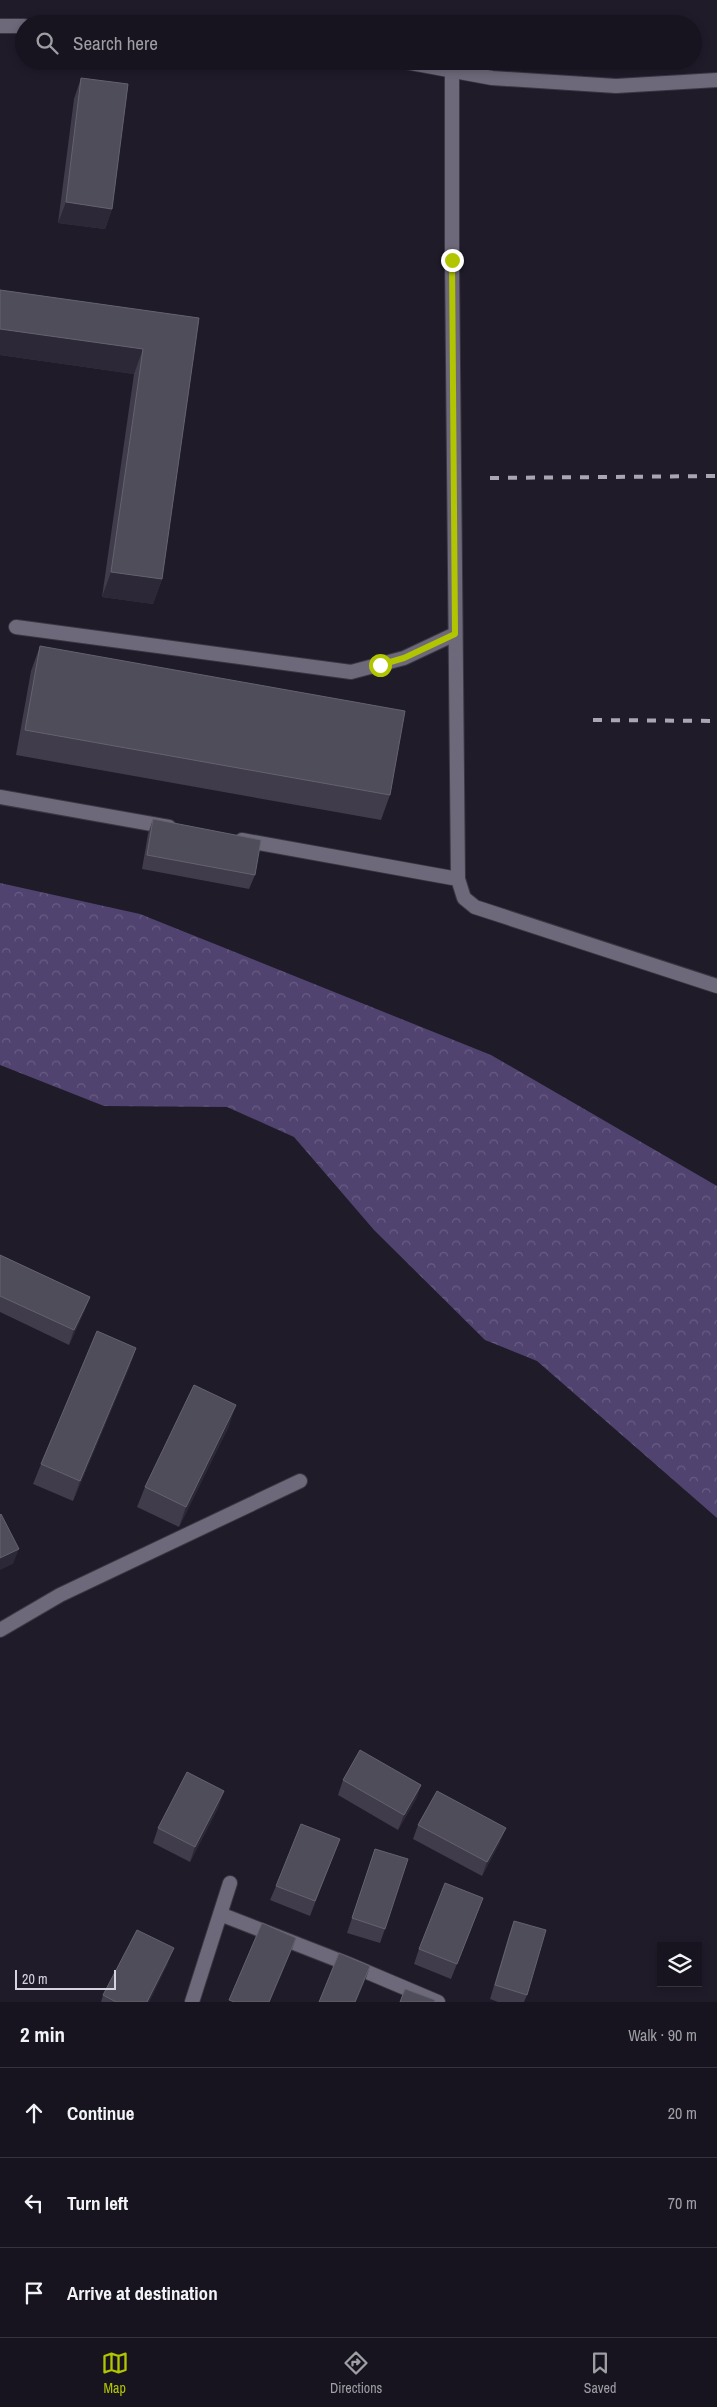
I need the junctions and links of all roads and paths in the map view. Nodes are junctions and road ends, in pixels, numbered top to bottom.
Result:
1 (0, 26) edge
2 (15, 26) edge
3 (447, 70) edge
4 (452, 71) junction
5 (717, 80) edge
6 (16, 627) dead end
7 (455, 634) junction
8 (0, 796) edge
9 (185, 830) edge
10 (224, 837) edge
11 (458, 879) junction
12 (717, 986) edge
13 (300, 1481) dead end
14 (0, 1630) edge
15 (230, 1882) dead end
16 (220, 1914) junction
17 (192, 2002) edge
18 (438, 2002) edge

1 - 2 street
3 - 4 street
4 - 5 street
4 - 7 street
6 - 7 street
7 - 11 street
8 - 9 street
10 - 11 street
11 - 12 street
13 - 14 street
15 - 16 street
16 - 17 street
16 - 18 street

